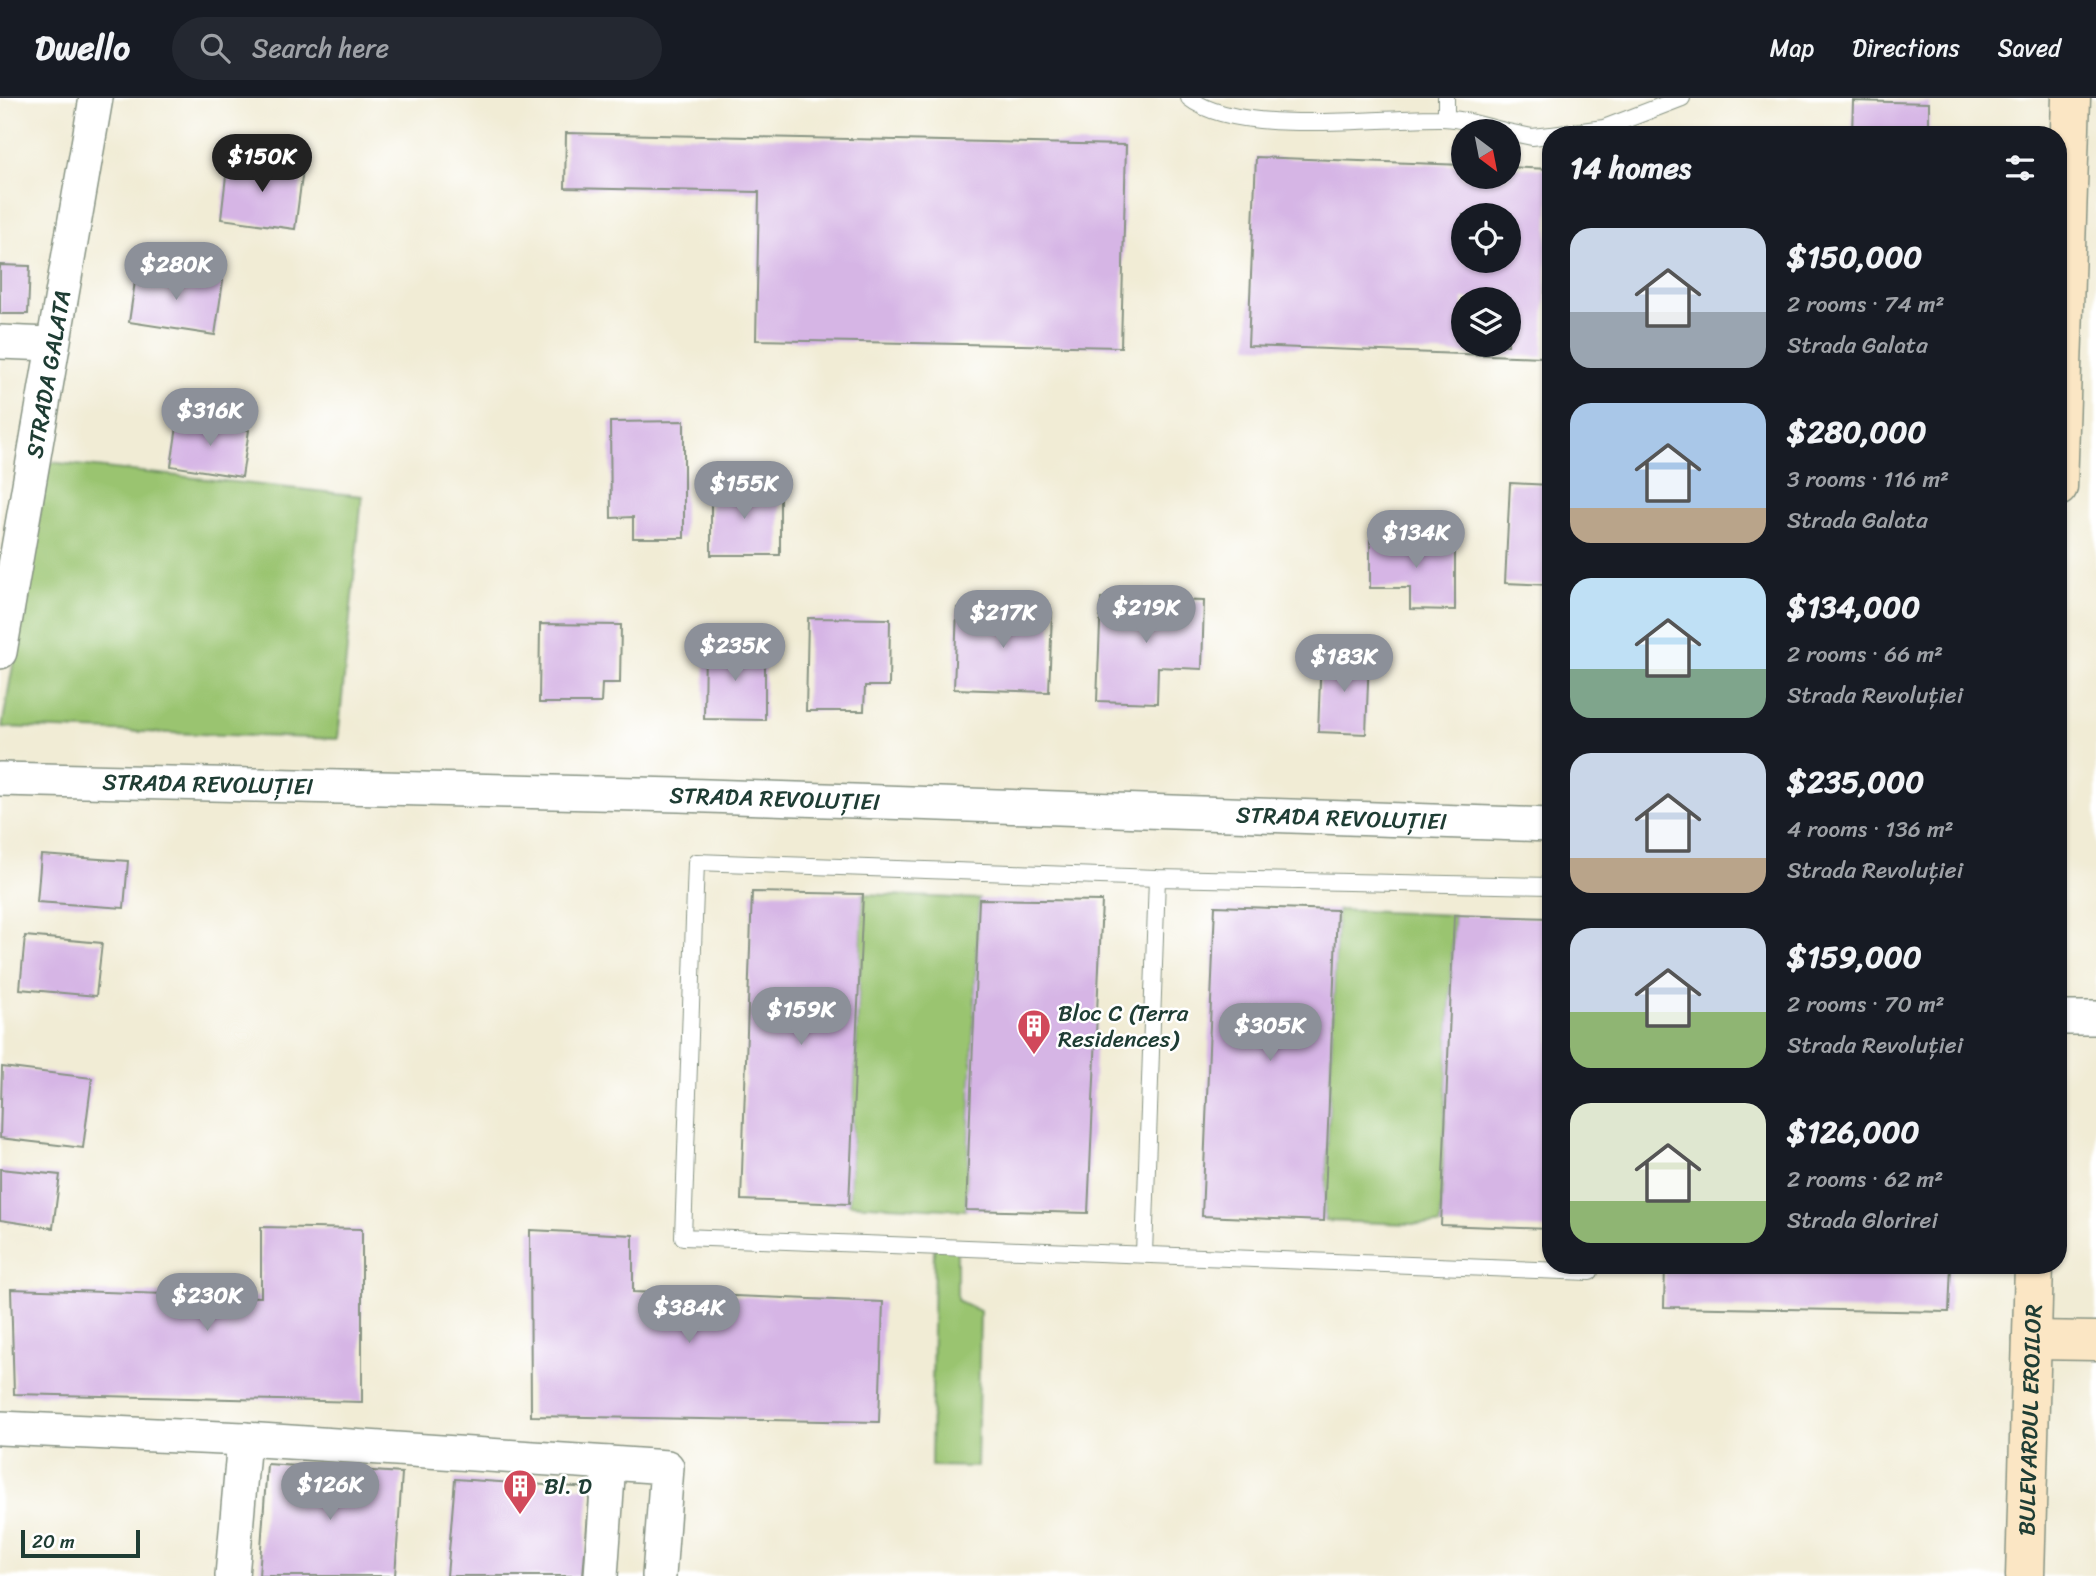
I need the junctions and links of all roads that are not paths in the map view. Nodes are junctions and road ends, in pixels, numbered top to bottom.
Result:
1 (96, 98) edge
2 (1189, 98) edge
3 (1446, 98) edge
4 (1682, 98) edge
5 (2071, 98) edge
6 (1446, 118) junction
7 (1451, 119) edge
8 (1609, 126) edge
9 (1521, 135) edge
10 (1542, 136) edge
11 (0, 342) edge
12 (51, 344) junction
13 (2079, 351) edge
14 (2067, 429) edge
15 (0, 652) edge
16 (0, 779) edge
17 (1542, 825) edge
18 (1157, 878) junction
19 (1542, 886) edge
20 (2067, 1018) edge
21 (2096, 1018) edge
22 (1144, 1254) junction
23 (1542, 1270) edge
24 (2034, 1274) edge
25 (2032, 1340) junction
26 (2096, 1342) edge
27 (0, 1428) edge
28 (244, 1439) junction
29 (608, 1463) junction
30 (232, 1576) edge
31 (601, 1576) edge
32 (659, 1576) edge
33 (2025, 1576) edge

1 - 12 street, STRADA GALATA
2 - 6 lane
3 - 6 lane
4 - 8 lane
5 - 13 main road
6 - 7 lane
9 - 10 lane
11 - 12 street
12 - 15 street, STRADA GALATA
13 - 14 main road
16 - 17 street, STRADA REVOLUȚIEI
18 - 19 lane
18 - 22 lane
18 - 22 lane
20 - 21 street
22 - 23 lane
24 - 25 main road, BULEVARDUL EROILOR
25 - 26 main road
25 - 33 main road, BULEVARDUL EROILOR
27 - 28 street
28 - 29 street
28 - 30 street
29 - 31 street
29 - 32 street

